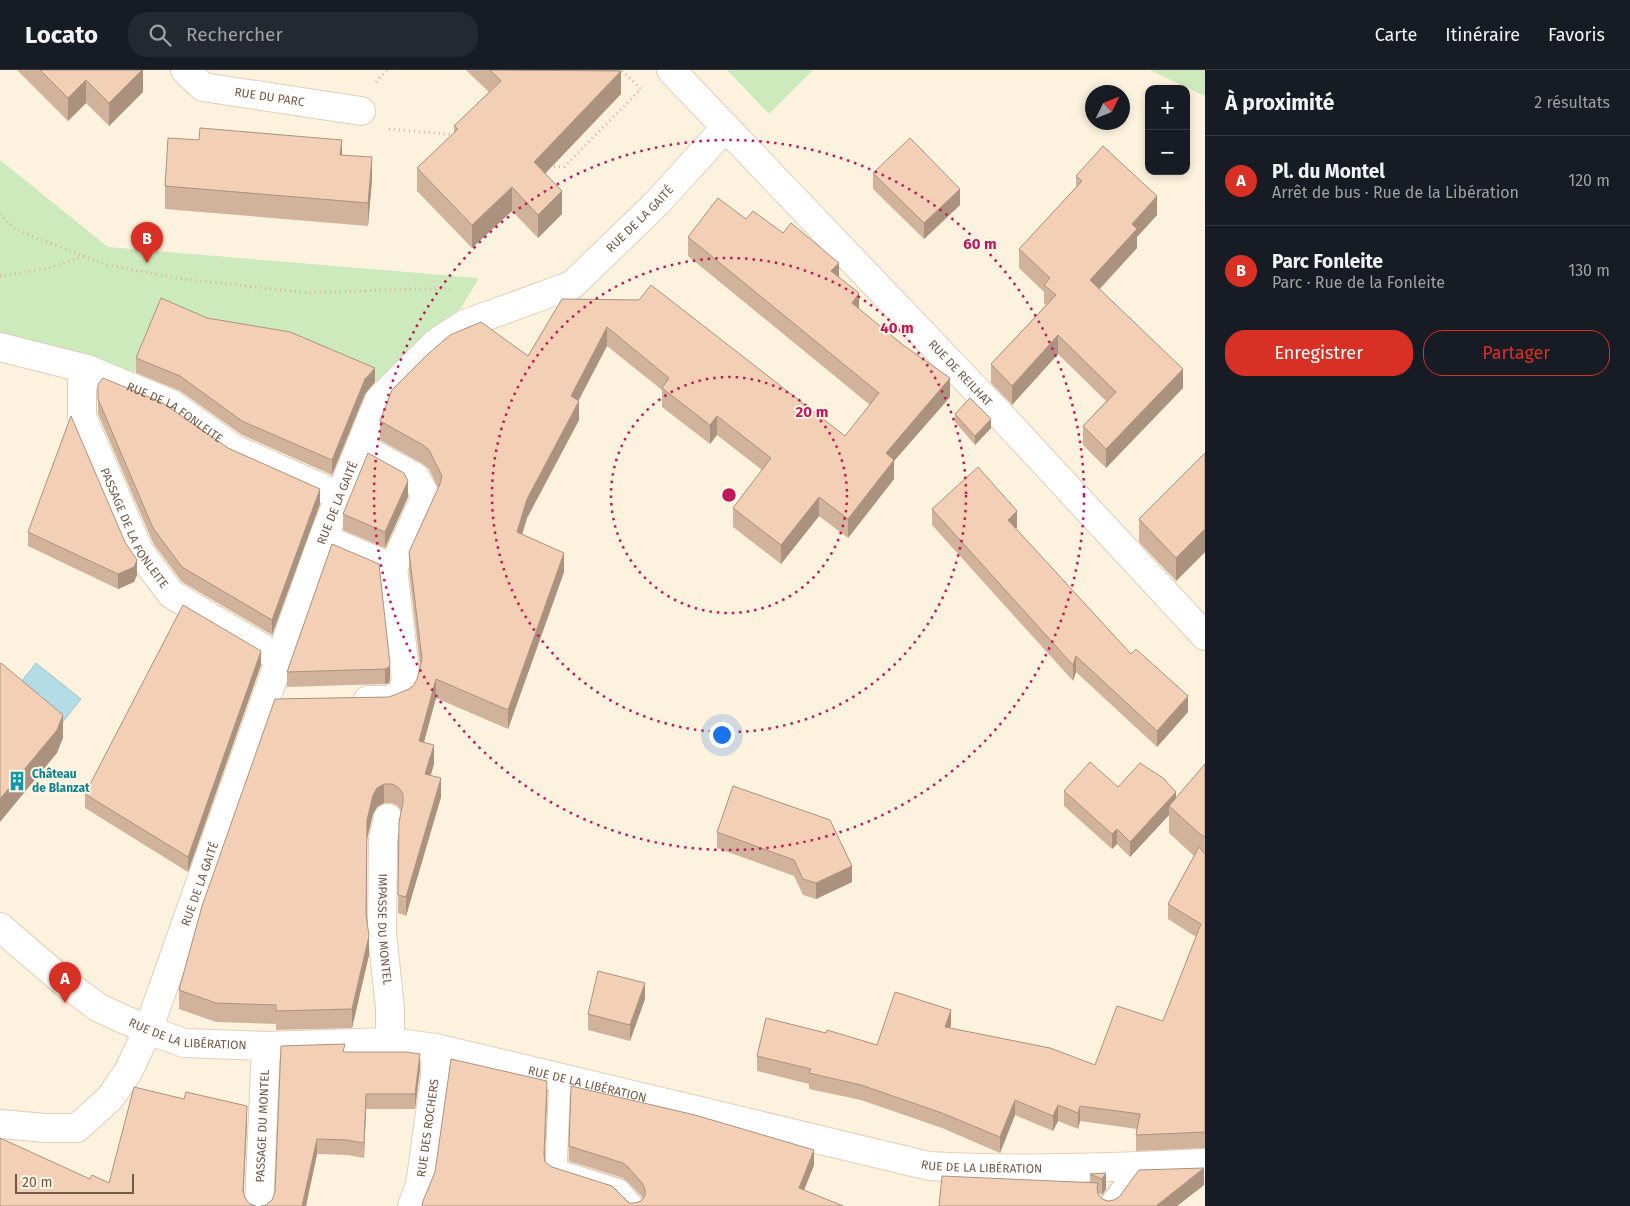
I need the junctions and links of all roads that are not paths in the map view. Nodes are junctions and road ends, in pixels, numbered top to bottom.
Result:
1 (185, 70) edge
2 (671, 70) edge
3 (361, 111) road end
4 (726, 127) junction
5 (2, 347) edge
6 (88, 369) junction
7 (360, 447) junction
8 (340, 496) junction
9 (323, 538) junction
10 (393, 568) junction
11 (1205, 636) edge
12 (282, 659) junction
13 (341, 701) edge
14 (293, 702) edge
15 (264, 703) junction
16 (388, 818) dead end
17 (0, 927) edge
18 (148, 1030) junction
19 (390, 1042) junction
20 (266, 1046) junction
21 (436, 1048) junction
22 (560, 1077) junction
23 (0, 1124) edge
24 (1205, 1163) edge
25 (1139, 1167) junction
26 (259, 1206) edge
27 (412, 1206) edge
28 (634, 1206) edge
29 (1109, 1206) edge

1 - 3 street, RUE DU PARC
2 - 4 street, RUE DE REILHAT
4 - 7 street, RUE DE LA GAITÉ
4 - 11 street, RUE DE REILHAT
5 - 6 street, RUE DE LA FONLEITE
6 - 8 street, RUE DE LA FONLEITE
6 - 12 street, PASSAGE DE LA FONLEITE
7 - 8 street, RUE DE LA GAITÉ
7 - 10 street
8 - 9 street, RUE DE LA GAITÉ
9 - 10 street
9 - 12 street, RUE DE LA GAITÉ
10 - 13 street
12 - 15 street, RUE DE LA GAITÉ
14 - 15 street
15 - 18 street, RUE DE LA GAITÉ
16 - 19 street, IMPASSE DU MONTEL
17 - 18 street, RUE DE LA LIBÉRATION
18 - 20 street, RUE DE LA LIBÉRATION
18 - 23 street, RUE DE LA GAITÉ
19 - 20 street, RUE DE LA LIBÉRATION
19 - 21 street, RUE DE LA LIBÉRATION
20 - 26 street, PASSAGE DU MONTEL
21 - 22 street, RUE DE LA LIBÉRATION
21 - 27 street, RUE DES ROCHERS
22 - 25 street, RUE DE LA LIBÉRATION
22 - 28 lane
24 - 25 street, RUE DE LA LIBÉRATION
25 - 29 lane

